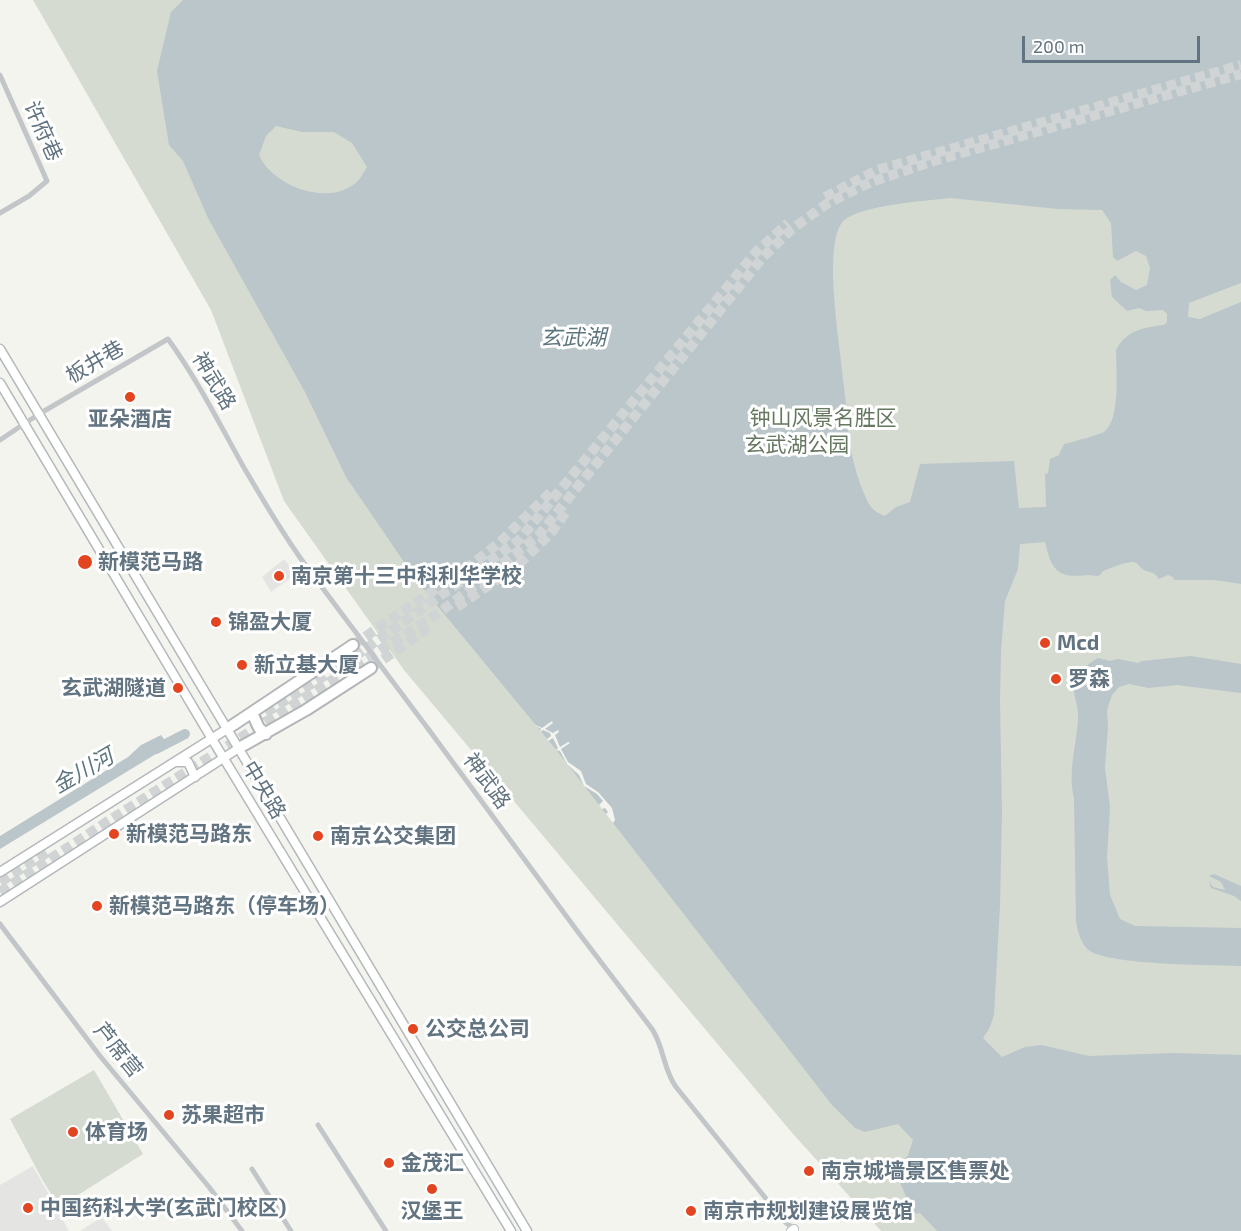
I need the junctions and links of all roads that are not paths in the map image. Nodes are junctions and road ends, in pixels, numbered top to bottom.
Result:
1 (0, 75) edge
2 (0, 213) edge
3 (168, 339) joint
4 (0, 349) edge
5 (0, 383) edge
6 (39, 414) junction
7 (24, 424) junction
8 (0, 440) edge
9 (354, 645) tunnel mouth
10 (371, 668) tunnel mouth
11 (252, 713) junction
12 (227, 729) junction
13 (266, 734) junction
14 (213, 738) junction
15 (239, 748) junction
16 (225, 757) junction
17 (178, 762) junction
18 (195, 777) junction
19 (0, 872) edge
20 (0, 902) edge
21 (0, 924) edge
22 (318, 1125) dead end
23 (252, 1169) dead end
24 (794, 1230) edge
25 (242, 1231) edge
26 (291, 1231) edge
27 (386, 1231) edge
28 (512, 1231) edge
29 (527, 1231) edge

1 - 2 street, 许府巷
3 - 6 street, 板井巷
3 - 24 street, 神武路, bridge
4 - 6 main road, 中央路
5 - 7 main road, 中央路
6 - 7 street, 板井巷
6 - 12 main road, 中央路
7 - 8 street, 板井巷
7 - 14 main road, 中央路
9 - 11 highway
10 - 13 highway
11 - 12 highway
11 - 13 highway
12 - 14 main road
12 - 15 main road, 中央路
13 - 15 highway
14 - 16 main road, 中央路
14 - 17 main road
15 - 16 main road
15 - 29 main road, 中央路
16 - 18 main road
16 - 28 main road, 中央路
17 - 18 main road
17 - 19 main road
18 - 20 main road
21 - 25 street, 芦席营
22 - 27 street
23 - 26 street

